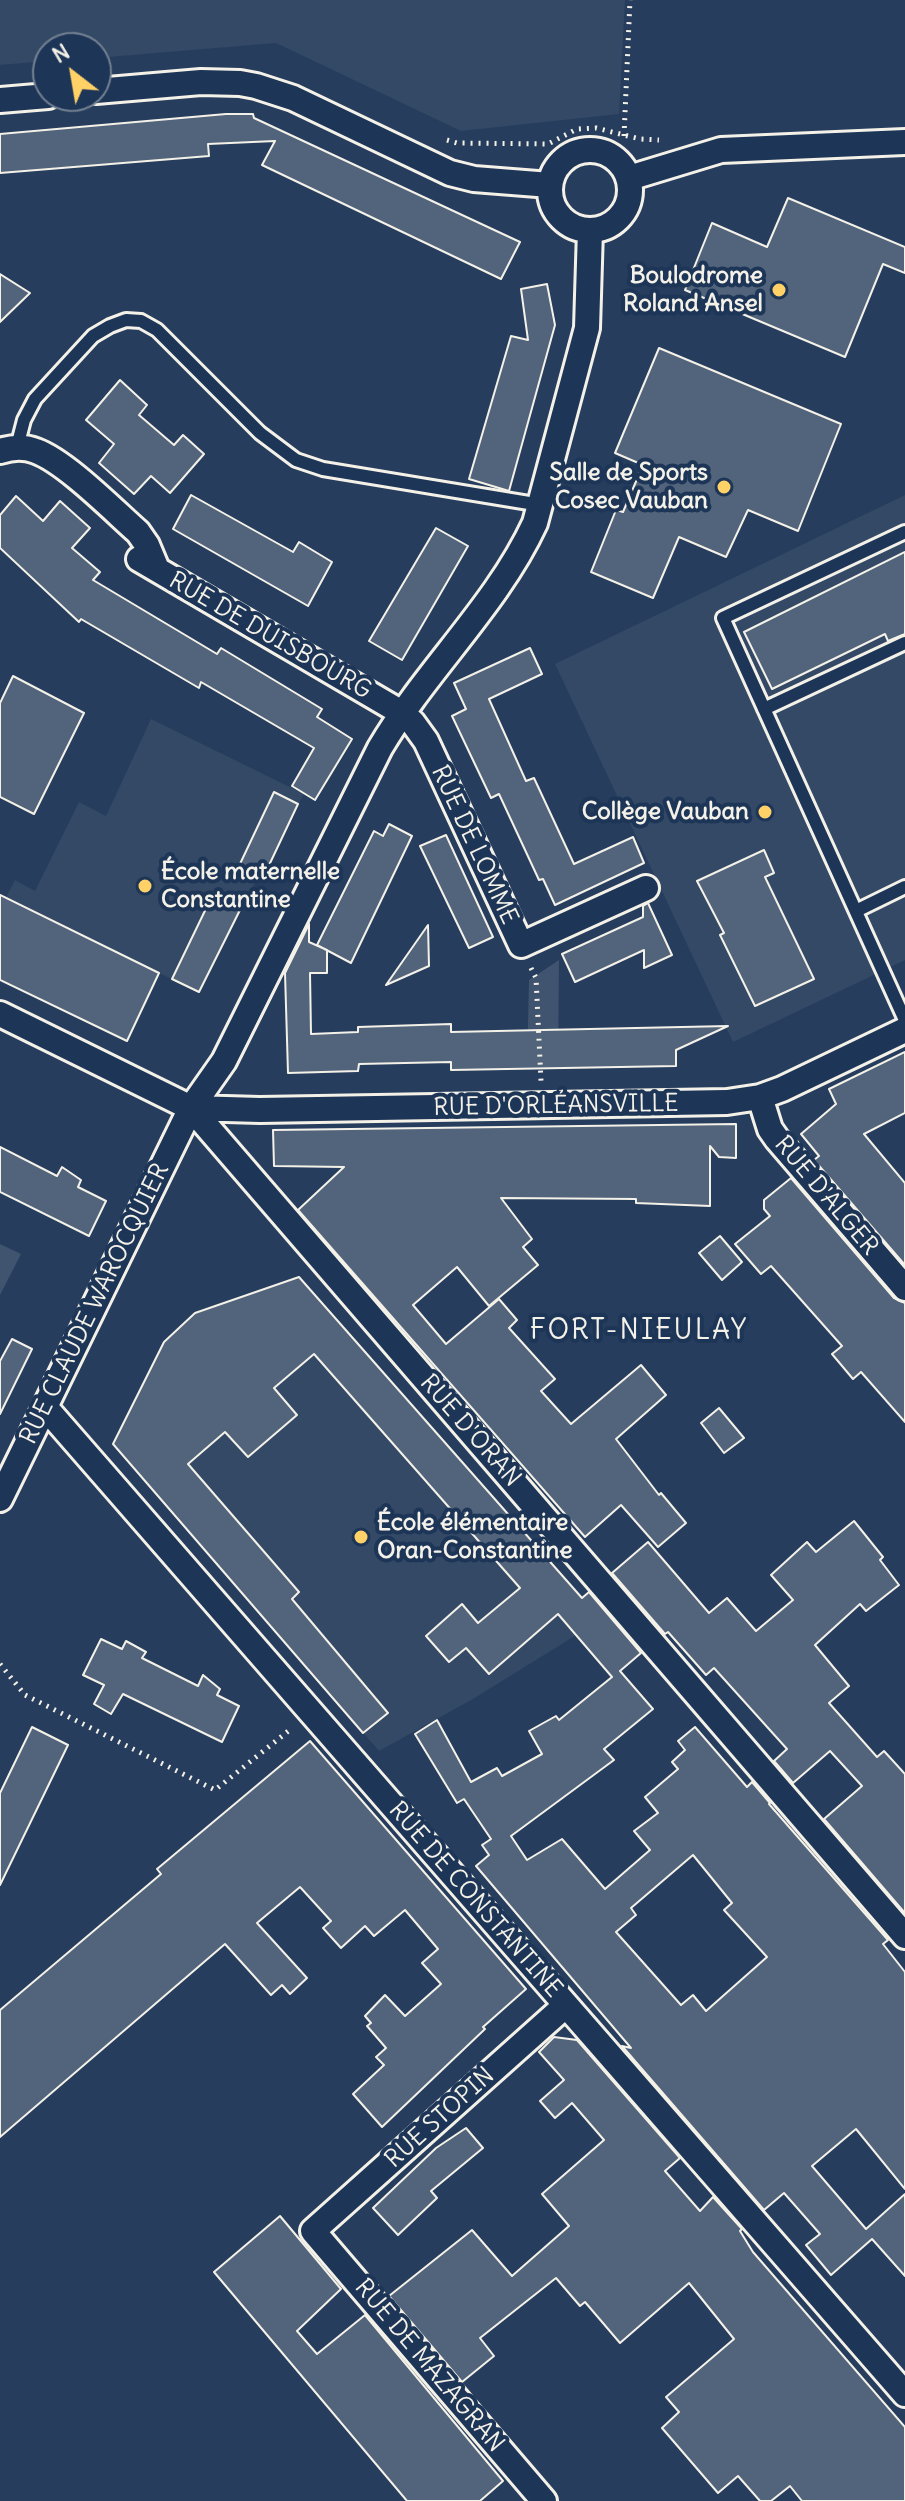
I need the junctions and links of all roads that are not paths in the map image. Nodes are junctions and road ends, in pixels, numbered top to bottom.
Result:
1 (112, 90) edge
2 (32, 97) edge
3 (0, 100) edge
4 (905, 142) edge
5 (629, 178) junction
6 (550, 185) junction
7 (590, 230) junction
8 (9, 449) edge
9 (541, 505) junction
10 (905, 532) edge
11 (905, 643) edge
12 (764, 709) junction
13 (402, 713) junction
14 (905, 887) edge
15 (646, 888) dead end
16 (856, 911) junction
17 (0, 1014) edge
18 (905, 1020) edge
19 (905, 1030) edge
20 (760, 1097) junction
21 (191, 1108) junction
22 (905, 1288) edge
23 (45, 1407) junction
24 (0, 1499) edge
25 (905, 1936) edge
26 (566, 2005) junction
27 (313, 2231) joint
28 (905, 2394) edge
29 (544, 2501) edge

1 - 6 street
2 - 3 street
4 - 5 street
5 - 6 street
5 - 7 street
6 - 7 street
7 - 9 street, RUE CLAUDE WAROCQUIER
8 - 9 lane
8 - 13 street, RUE DE DUISBOURG
9 - 13 street, RUE CLAUDE WAROCQUIER
10 - 12 lane
11 - 12 lane
12 - 16 lane
13 - 15 street, RUE DE LOMME
13 - 21 street, RUE CLAUDE WAROCQUIER
14 - 16 lane
16 - 18 lane
17 - 21 street
19 - 20 street, RUE D'ORLÉANSVILLE
20 - 21 street, RUE D'ORLÉANSVILLE
20 - 22 street, RUE D'ALGER
21 - 23 street, RUE CLAUDE WAROCQUIER
21 - 25 street, RUE D'ORAN
23 - 24 street, RUE CLAUDE WAROCQUIER
23 - 26 street, RUE DE CONSTANTINE
26 - 27 street, RUE STOPIN
26 - 28 street, RUE DE CONSTANTINE
27 - 29 street, RUE DE MAZAGRAN

